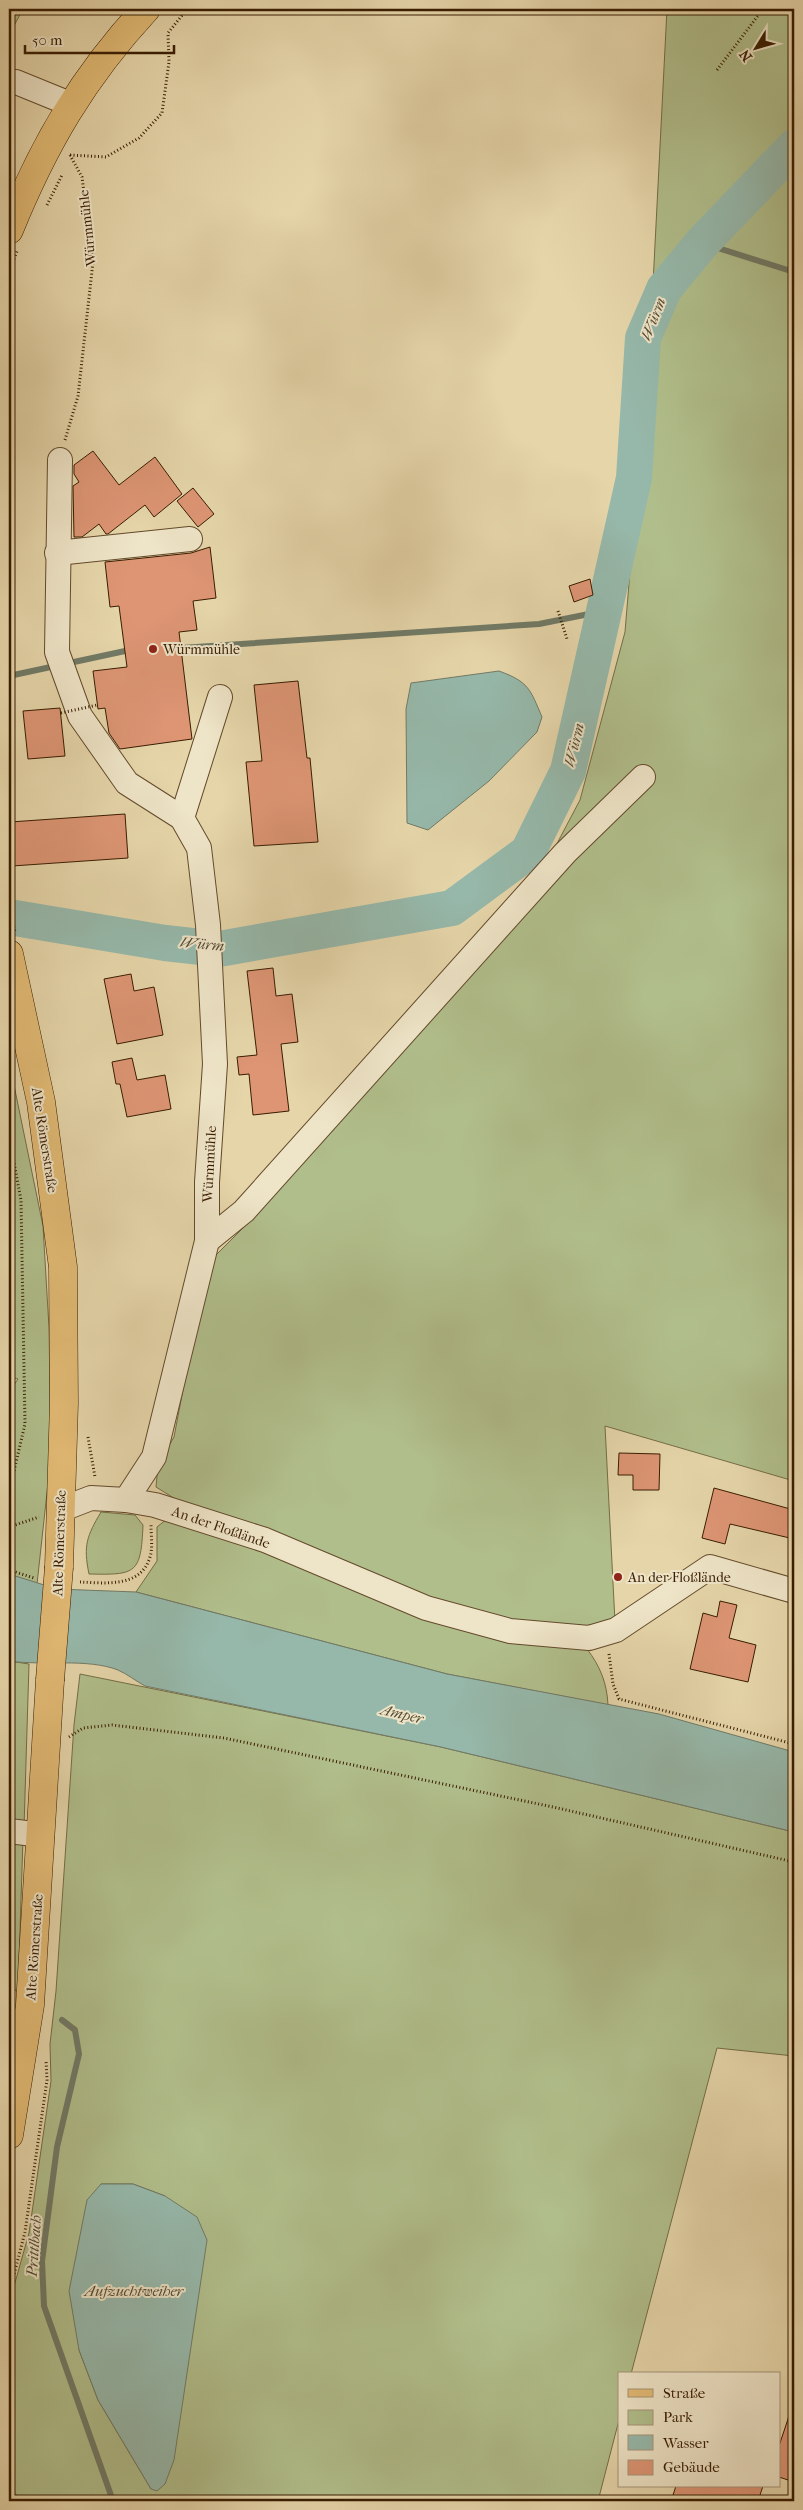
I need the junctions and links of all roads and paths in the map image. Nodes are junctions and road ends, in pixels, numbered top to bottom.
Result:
1 (187, 9) edge
2 (763, 9) edge
3 (144, 10) edge
4 (717, 70) dead end
5 (9, 82) edge
6 (70, 104) junction
7 (53, 134) junction
8 (70, 155) junction
9 (66, 164) dead end
10 (63, 173) dead end
11 (46, 206) dead end
12 (14, 237) edge
13 (9, 272) edge
14 (60, 460) joint
15 (190, 539) dead end
16 (58, 553) junction
17 (558, 611) dead end
18 (567, 640) dead end
19 (220, 697) dead end
20 (97, 705) dead end
21 (61, 713) dead end
22 (643, 777) dead end
23 (182, 818) junction
24 (9, 906) edge
25 (12, 946) edge
26 (9, 1136) edge
27 (207, 1241) junction
28 (9, 1478) edge
29 (126, 1500) junction
30 (155, 1505) junction
31 (60, 1510) junction
32 (9, 1527) edge
33 (107, 1584) dead end
34 (794, 1592) edge
35 (607, 1634) junction
36 (64, 1740) dead end
37 (794, 1744) edge
38 (9, 1831) edge
39 (42, 1835) junction
40 (794, 1862) edge
41 (9, 2135) edge

1 - 8 path
2 - 4 path
3 - 6 main road
5 - 6 street
6 - 7 main road
7 - 8 path, Würmmühle
7 - 12 main road
8 - 9 path
8 - 14 path, Würmmühle
10 - 11 path
12 - 13 path
14 - 16 street, Würmmühle
15 - 16 street
16 - 23 street, Würmmühle
17 - 18 path
19 - 23 street
20 - 21 path, bridge
22 - 27 street
23 - 27 street, Würmmühle
24 - 25 path
25 - 31 main road, Alte Römerstraße
26 - 28 path
27 - 29 street, Würmmühle
29 - 30 street, An der Floßlände
29 - 31 street, An der Floßlände
30 - 33 path
30 - 35 street, An der Floßlände
31 - 32 path
31 - 39 main road, Alte Römerstraße, bridge
34 - 35 street, An der Floßlände
35 - 37 path
36 - 40 path
38 - 39 street
39 - 41 main road, Alte Römerstraße

